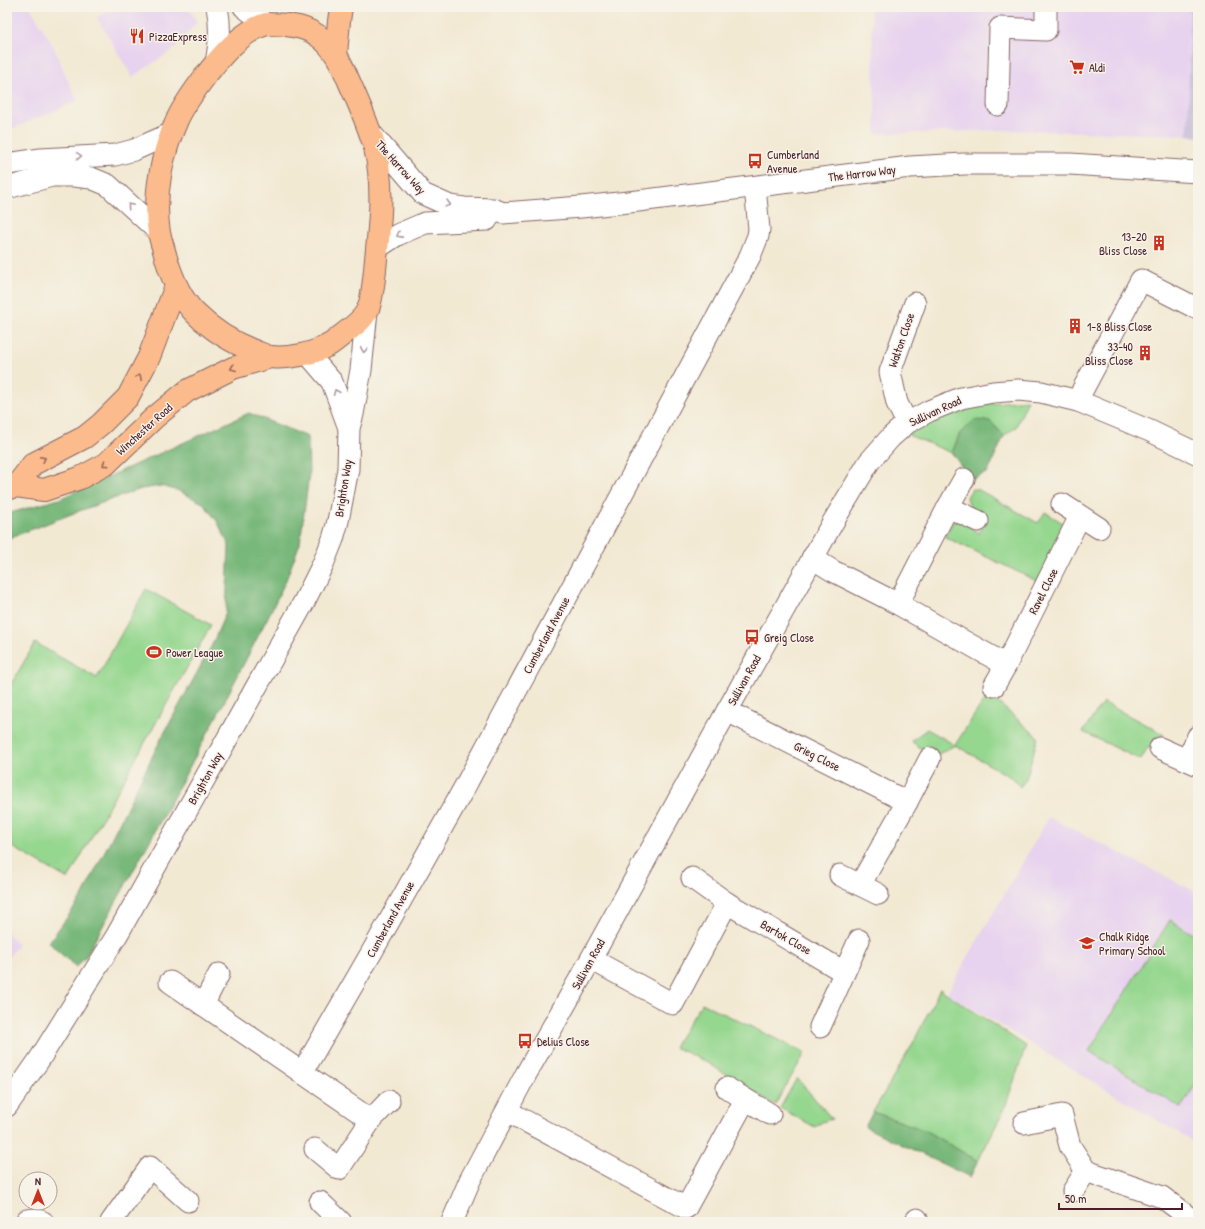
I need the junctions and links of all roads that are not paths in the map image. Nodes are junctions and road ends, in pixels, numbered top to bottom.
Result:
1 (217, 7) edge
2 (244, 7) edge
3 (341, 7) edge
4 (1046, 7) edge
5 (271, 15) edge
6 (336, 54) junction
7 (216, 62) junction
8 (998, 105) dead end
9 (370, 132) junction
10 (172, 133) junction
11 (7, 164) edge
12 (1198, 172) edge
13 (755, 187) junction
14 (7, 188) edge
15 (503, 213) junction
16 (159, 232) junction
17 (377, 248) junction
18 (176, 286) junction
19 (915, 302) dead end
20 (1198, 309) edge
21 (367, 311) junction
22 (308, 354) junction
23 (270, 357) junction
24 (1078, 401) junction
25 (907, 423) junction
26 (349, 428) junction
27 (1198, 454) edge
28 (964, 479) dead end
29 (11, 488) edge
30 (1062, 504) dead end
31 (948, 507) junction
32 (1080, 516) junction
33 (978, 521) dead end
34 (1099, 528) dead end
35 (812, 558) junction
36 (898, 604) junction
37 (1006, 665) junction
38 (994, 686) dead end
39 (727, 711) junction
40 (1198, 736) edge
41 (1160, 748) dead end
42 (930, 758) dead end
43 (1192, 762) edge
44 (907, 802) junction
45 (840, 875) dead end
46 (692, 878) dead end
47 (727, 903) junction
48 (858, 940) dead end
49 (591, 959) junction
50 (844, 972) junction
51 (219, 974) dead end
52 (170, 982) dead end
53 (203, 1005) junction
54 (820, 1027) dead end
55 (302, 1073) junction
56 (727, 1088) dead end
57 (745, 1100) junction
58 (388, 1101) dead end
59 (7, 1106) edge
60 (507, 1111) junction
61 (770, 1114) dead end
62 (371, 1120) junction
63 (1024, 1123) dead end
64 (315, 1149) dead end
65 (1086, 1171) junction
66 (1073, 1191) dead end
67 (188, 1200) dead end
68 (320, 1202) dead end
69 (337, 1221) edge
70 (26, 1222) edge
71 (43, 1222) edge
72 (111, 1222) edge
73 (452, 1222) edge
74 (1195, 1222) edge

1 - 7 street
2 - 5 street
3 - 6 main road
4 - 8 street
5 - 6 main road
5 - 7 main road
6 - 9 main road
7 - 10 main road
9 -> 15 street, The Harrow Way
9 - 17 main road
11 -> 10 street
10 - 16 main road
12 - 13 street, The Harrow Way
13 - 15 street, The Harrow Way
13 - 55 street, Cumberland Avenue
16 -> 14 street
15 -> 17 street, The Harrow Way
16 - 18 main road
17 - 21 main road
18 - 23 main road
29 -> 18 main road, Winchester Road
19 - 25 street, Walton Close
20 - 24 street
21 - 22 main road
21 -> 26 street, Brighton Way
22 - 23 main road
26 -> 22 street, Brighton Way
23 -> 29 main road, Winchester Road
24 - 25 street, Sullivan Road
24 - 27 street, Sullivan Road
25 - 35 street, Sullivan Road
26 - 59 street, Brighton Way
28 - 31 street
30 - 32 street
31 - 33 street
31 - 36 street
32 - 34 street
32 - 37 street, Ravel Close
35 - 36 street
35 - 39 street, Sullivan Road
36 - 37 street
37 - 38 street, Ravel Close
39 - 44 street, Grieg Close
39 - 49 street, Sullivan Road
40 - 43 street
41 - 43 street
42 - 44 street
44 - 45 street
46 - 47 street, Bartok Close
47 - 49 street
47 - 50 street, Bartok Close
48 - 50 street
49 - 60 street, Sullivan Road
50 - 54 street
51 - 53 street
52 - 53 street
53 - 55 street
55 - 62 street
56 - 57 street
57 - 60 street
57 - 61 street
58 - 62 street
60 - 73 street, Sullivan Road
62 - 64 street
63 - 65 street
65 - 66 street
65 - 74 street
67 - 72 street
68 - 69 street
70 - 71 street

